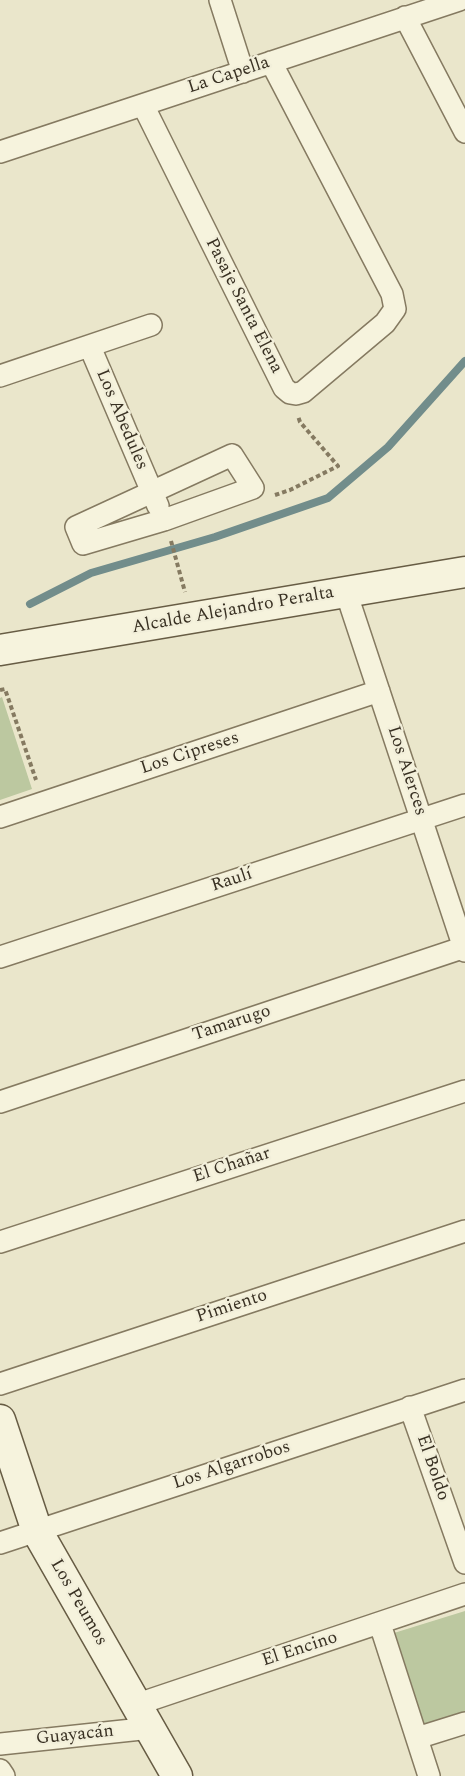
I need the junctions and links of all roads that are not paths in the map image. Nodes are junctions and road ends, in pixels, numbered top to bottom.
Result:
1 (220, 0) edge
2 (459, 0) edge
3 (405, 17) junction
4 (271, 62) junction
5 (243, 72) junction
6 (142, 105) junction
7 (465, 132) edge
8 (0, 152) edge
9 (151, 325) dead end
10 (90, 347) junction
11 (0, 376) edge
12 (153, 493) junction
13 (164, 520) junction
14 (465, 572) edge
15 (346, 592) junction
16 (0, 650) edge
17 (379, 692) junction
18 (465, 805) edge
19 (0, 817) edge
20 (422, 819) junction
21 (465, 949) edge
22 (0, 957) edge
23 (465, 1090) edge
24 (0, 1102) edge
25 (465, 1231) edge
26 (0, 1242) edge
27 (0, 1384) edge
28 (465, 1390) edge
29 (410, 1407) junction
30 (0, 1420) edge
31 (37, 1531) junction
32 (0, 1543) edge
33 (465, 1563) edge
34 (465, 1594) edge
35 (380, 1624) junction
36 (143, 1717) junction
37 (465, 1723) edge
38 (417, 1738) junction
39 (0, 1744) edge
40 (0, 1770) edge
41 (4, 1776) edge
42 (177, 1776) edge
43 (429, 1776) edge

1 - 5 street
2 - 3 street, La Capella
3 - 4 street, La Capella
3 - 7 street
4 - 5 street, La Capella
4 - 6 street, Pasaje Santa Elena
5 - 6 street, La Capella
6 - 8 street, La Capella
9 - 10 street, Los Abedules
10 - 11 street, Los Abedules
10 - 12 street, Los Abedules
12 - 13 street, Los Abedules
12 - 13 street, Los Abedules
12 - 13 street, Los Abedules
14 - 15 main road, Alcalde Alejandro Peralta
15 - 16 main road, Alcalde Alejandro Peralta
15 - 17 street, Los Alerces
17 - 19 street, Los Cipreses
17 - 20 street, Los Alerces
18 - 20 street, Raulí
20 - 21 street, Los Alerces
20 - 22 street, Raulí
21 - 24 street, Tamarugo
23 - 26 street, El Chañar
25 - 27 street, Pimiento
28 - 29 street, Los Algarrobos
29 - 31 street, Los Algarrobos
29 - 33 street, El Boldo
30 - 31 main road, Los Peumos
31 - 32 street, Los Algarrobos
31 - 36 main road, Los Peumos
34 - 35 street, El Encino
35 - 36 street, El Encino
35 - 38 street
36 - 39 street, Guayacán
36 - 42 main road, Los Peumos
37 - 38 street
38 - 43 street
40 - 41 street

